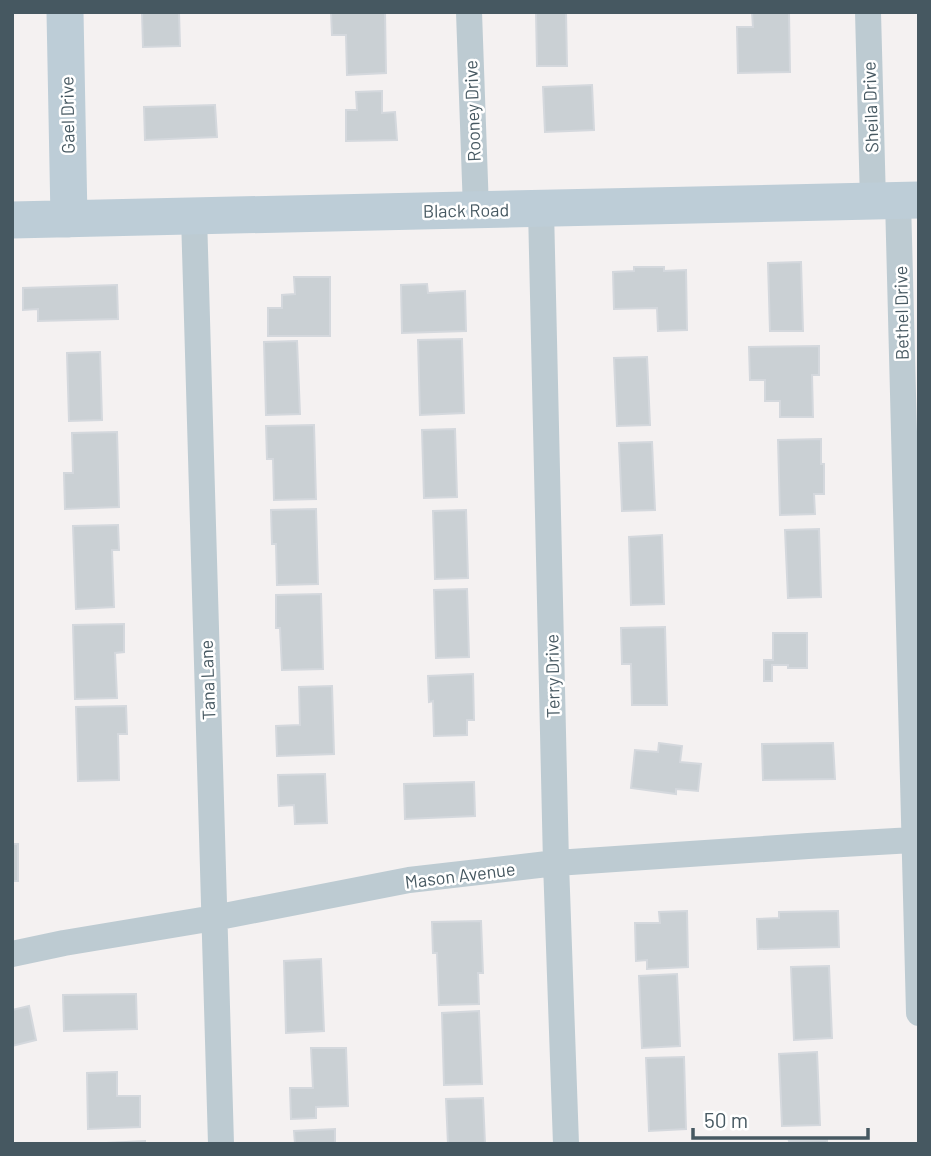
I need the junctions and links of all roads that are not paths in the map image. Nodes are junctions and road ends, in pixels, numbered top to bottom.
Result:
1 (65, 12) edge
2 (469, 12) edge
3 (868, 12) edge
4 (897, 200) edge
5 (541, 209) junction
6 (475, 210) junction
7 (194, 216) junction
8 (69, 219) junction
9 (12, 220) edge
10 (913, 617) edge
11 (913, 841) junction
12 (556, 863) junction
13 (214, 918) junction
14 (12, 954) edge
15 (919, 1013) edge
16 (221, 1144) edge
17 (566, 1144) edge

1 - 8 main road, Gael Drive
2 - 6 street, Rooney Drive
3 - 4 street, Sheila Drive
4 - 5 main road, Black Road
4 - 10 street, Bethel Drive
5 - 6 main road, Black Road
5 - 12 street, Terry Drive
6 - 7 main road, Black Road
7 - 8 main road, Black Road
7 - 13 street, Tana Lane
8 - 9 main road, Black Road
10 - 11 street, Bethel Drive
11 - 12 street, Mason Avenue
11 - 15 street, Bethel Drive
12 - 13 street, Mason Avenue
12 - 17 street, Terry Drive
13 - 14 street, Mason Avenue
13 - 16 street, Tana Lane

